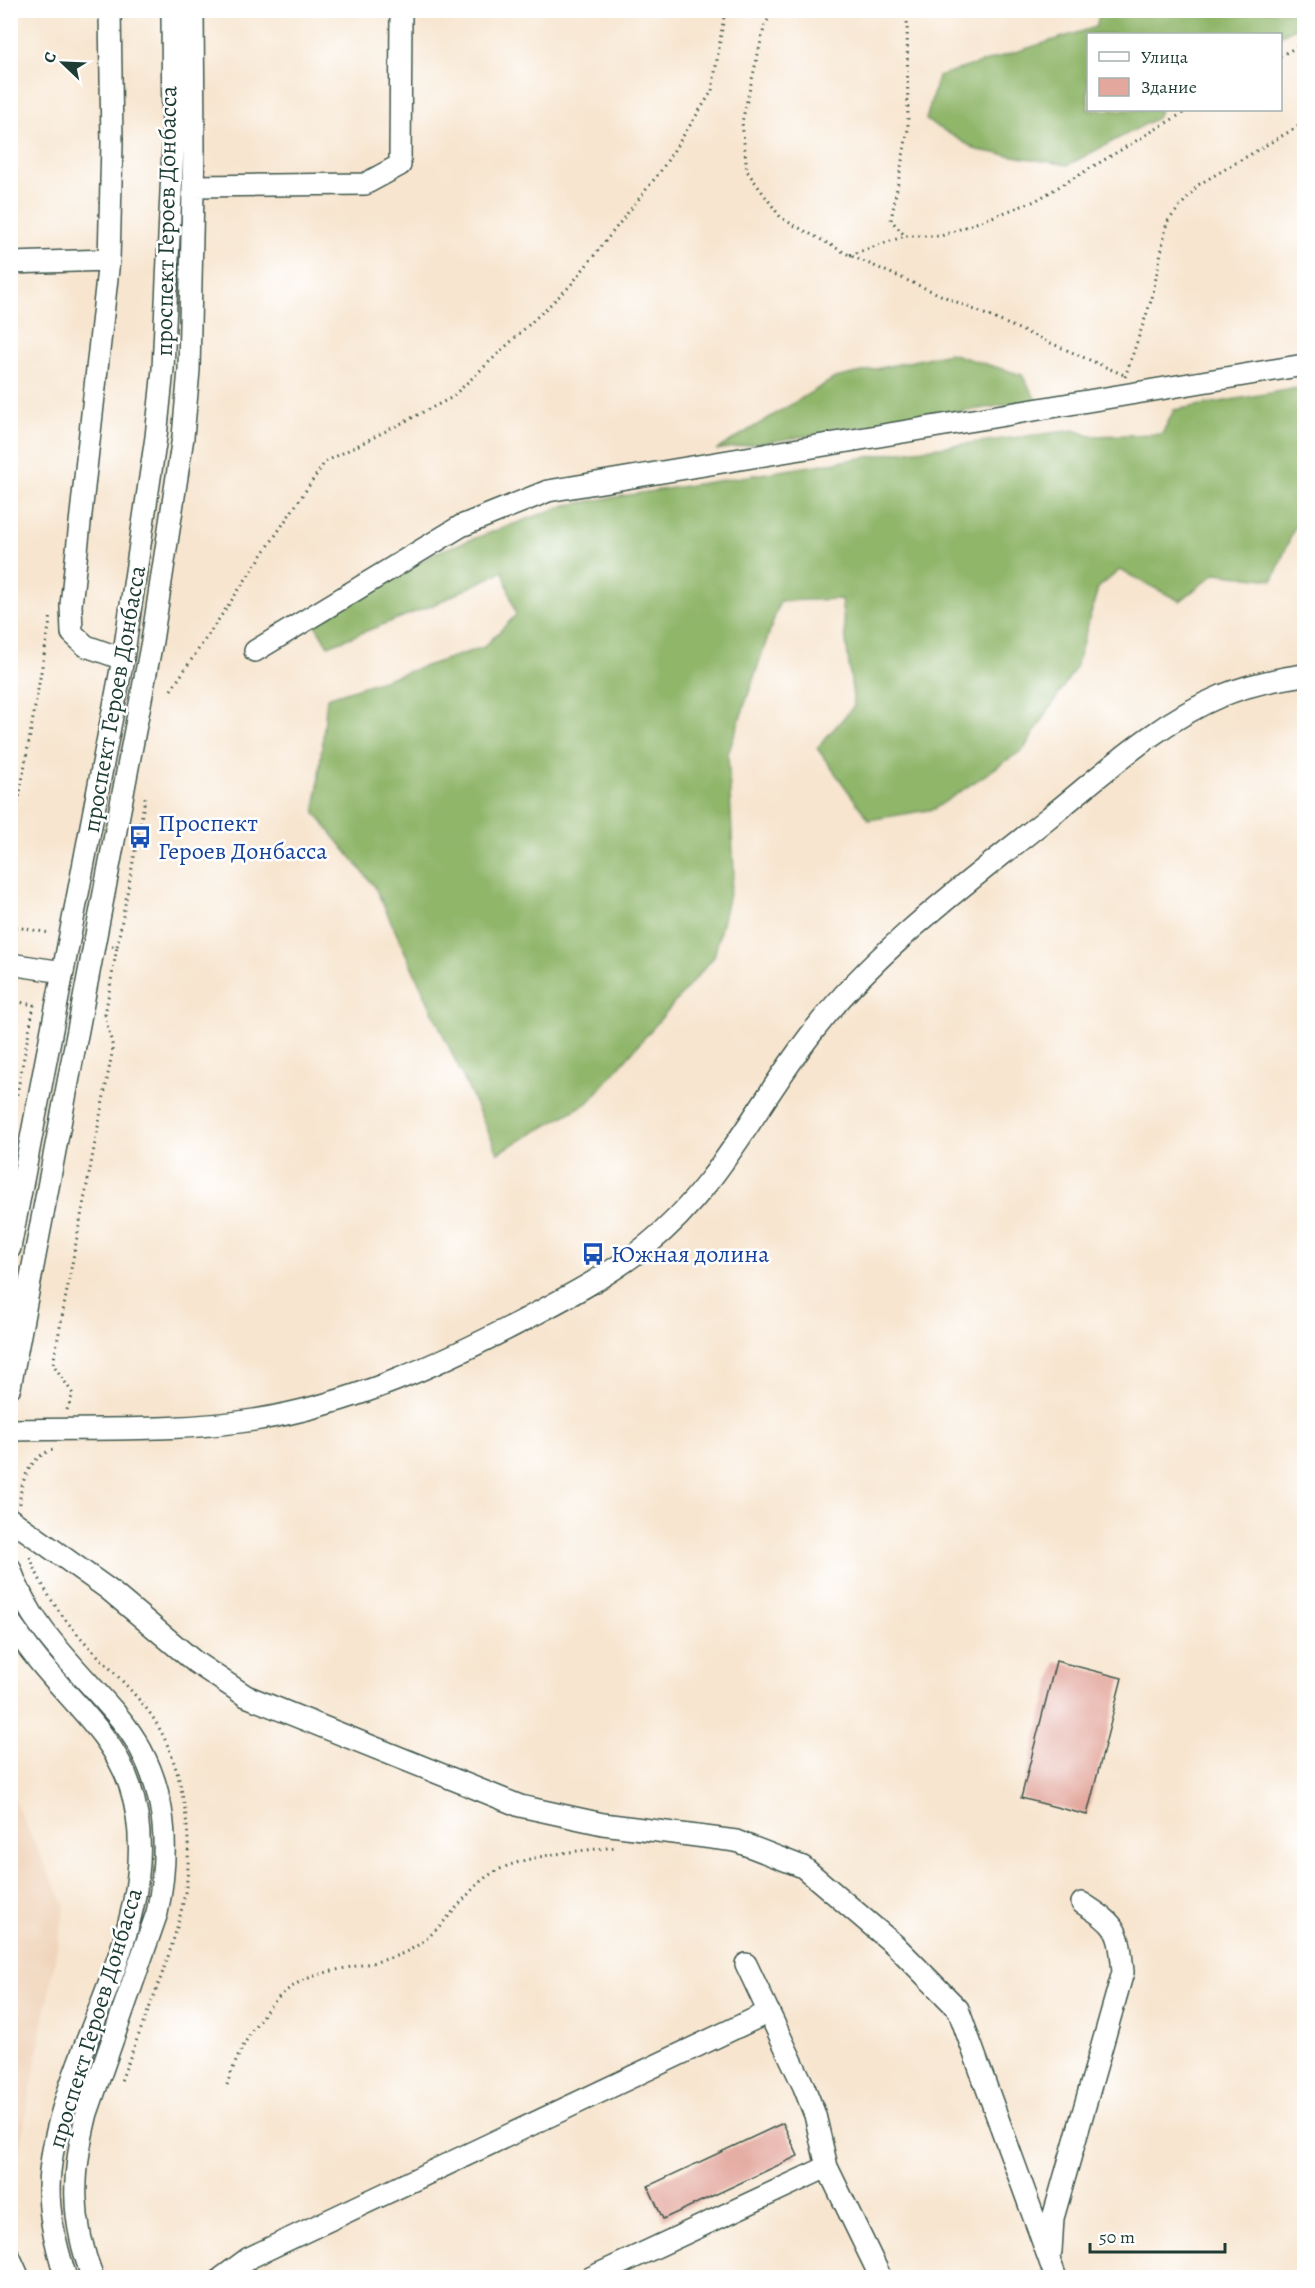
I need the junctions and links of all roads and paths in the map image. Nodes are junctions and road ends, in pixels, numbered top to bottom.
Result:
1 (110, 10) edge
2 (172, 10) edge
3 (193, 10) edge
4 (401, 10) edge
5 (725, 10) edge
6 (775, 10) edge
7 (907, 10) edge
8 (1305, 43) edge
9 (1282, 55) edge
10 (1186, 111) edge
11 (1305, 123) edge
12 (193, 186) junction
13 (905, 236) junction
14 (849, 255) junction
15 (109, 260) junction
16 (10, 264) edge
17 (1305, 365) edge
18 (1122, 386) junction
19 (255, 651) dead end
20 (123, 659) junction
21 (1305, 675) edge
22 (171, 690) dead end
23 (117, 947) dead end
24 (10, 964) edge
25 (63, 972) junction
26 (10, 1000) edge
27 (34, 1005) dead end
28 (105, 1015) dead end
29 (10, 1248) edge
30 (10, 1388) edge
31 (10, 1430) edge
32 (10, 1519) edge
33 (10, 1568) edge
34 (10, 1622) edge
35 (628, 1847) dead end
36 (1082, 1903) dead end
37 (746, 1964) dead end
38 (769, 2012) junction
39 (227, 2085) dead end
40 (827, 2167) junction
41 (10, 2258) edge
42 (1053, 2271) edge
43 (20, 2277) edge
44 (66, 2277) edge
45 (93, 2277) edge
46 (222, 2277) edge
47 (590, 2277) edge
48 (880, 2277) edge

1 - 15 street
2 - 20 street, проспект Героев Донбасса
3 - 12 street, проспект Героев Донбасса
4 - 12 street
5 - 22 path
6 - 14 path
7 - 13 path
8 - 9 path
10 - 13 path
11 - 18 path
12 - 30 street, проспект Героев Донбасса
13 - 14 path
14 - 18 path
15 - 16 street
15 - 20 street
17 - 18 street
18 - 19 street
20 - 25 street, проспект Героев Донбасса
21 - 31 street
23 - 28 path
24 - 25 street
25 - 29 street, проспект Героев Донбасса
26 - 27 path
32 - 42 street
33 - 45 street, проспект Героев Донбасса
34 - 44 street, проспект Героев Донбасса
35 - 39 path
36 - 42 street
37 - 38 street
38 - 40 street
38 - 46 street
40 - 47 street
40 - 48 street
41 - 43 street

